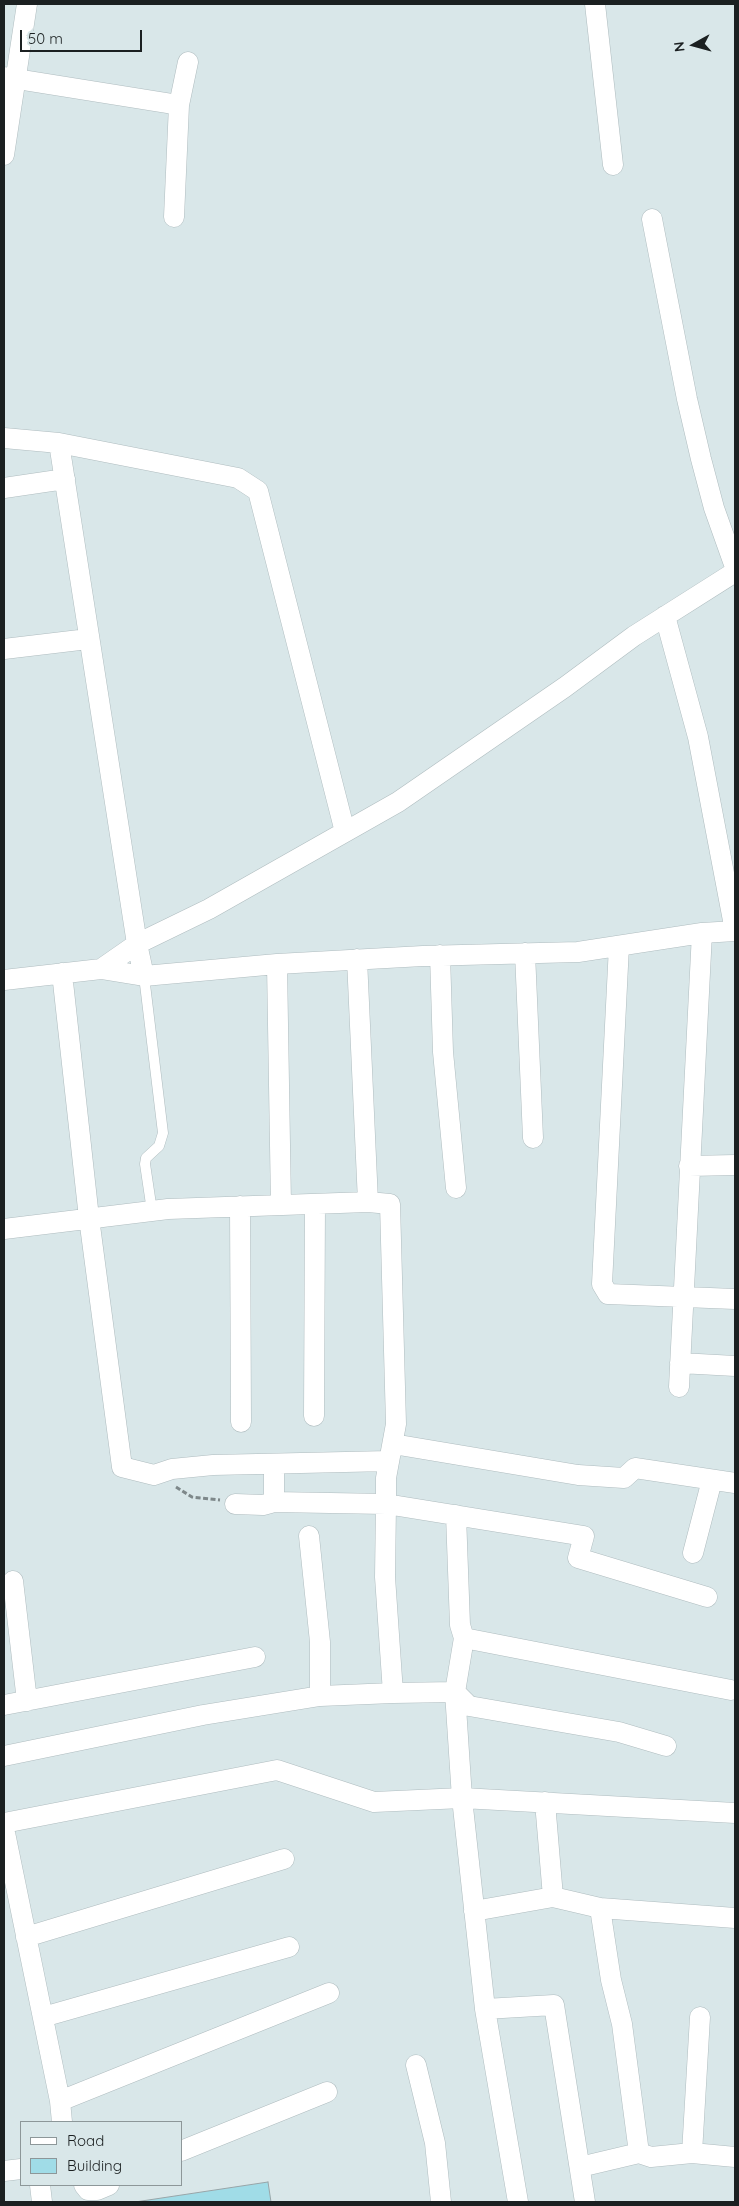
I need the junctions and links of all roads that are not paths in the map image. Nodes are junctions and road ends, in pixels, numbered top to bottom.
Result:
1 (595, 4) edge
2 (22, 5) edge
3 (188, 62) dead end
4 (10, 79) edge
5 (179, 105) junction
6 (4, 155) edge
7 (613, 165) dead end
8 (174, 217) dead end
9 (652, 219) dead end
10 (4, 438) edge
11 (59, 443) junction
12 (65, 479) junction
13 (4, 488) edge
14 (735, 567) edge
15 (735, 572) edge
16 (665, 616) junction
17 (88, 639) junction
18 (4, 649) edge
19 (345, 832) junction
20 (735, 931) edge
21 (702, 933) junction
22 (137, 944) junction
23 (620, 946) junction
24 (525, 953) junction
25 (440, 955) junction
26 (357, 959) junction
27 (277, 964) junction
28 (102, 969) junction
29 (62, 973) junction
30 (144, 976) junction
31 (4, 980) edge
32 (533, 1138) dead end
33 (735, 1165) edge
34 (690, 1166) junction
35 (456, 1188) dead end
36 (368, 1202) junction
37 (315, 1204) junction
38 (282, 1205) junction
39 (240, 1206) junction
40 (152, 1211) junction
41 (89, 1218) junction
42 (4, 1229) edge
43 (683, 1298) junction
44 (735, 1298) edge
45 (680, 1363) junction
46 (735, 1366) edge
47 (680, 1387) dead end
48 (314, 1416) dead end
49 (241, 1422) dead end
50 (391, 1453) junction
51 (274, 1465) junction
52 (712, 1480) junction
53 (735, 1483) edge
54 (274, 1502) junction
55 (235, 1504) road end
56 (386, 1504) junction
57 (456, 1515) junction
58 (309, 1536) dead end
59 (693, 1553) dead end
60 (13, 1581) dead end
61 (707, 1597) dead end
62 (464, 1638) junction
63 (255, 1657) dead end
64 (730, 1690) dead end
65 (455, 1692) junction
66 (393, 1693) junction
67 (320, 1696) junction
68 (27, 1701) junction
69 (4, 1705) edge
70 (666, 1746) dead end
71 (4, 1756) edge
72 (462, 1798) junction
73 (545, 1802) junction
74 (735, 1813) edge
75 (4, 1823) edge
76 (4, 1828) edge
77 (284, 1859) dead end
78 (553, 1897) junction
79 (600, 1908) junction
80 (474, 1911) junction
81 (735, 1918) edge
82 (26, 1937) junction
83 (289, 1947) dead end
84 (329, 1993) dead end
85 (485, 2009) junction
86 (43, 2017) junction
87 (700, 2017) dead end
88 (416, 2064) dead end
89 (327, 2092) dead end
90 (60, 2101) junction
91 (62, 2121) edge
92 (182, 2151) edge
93 (639, 2153) junction
94 (692, 2153) junction
95 (735, 2157) edge
96 (580, 2167) junction
97 (20, 2169) edge
98 (4, 2171) edge
99 (40, 2186) edge
100 (85, 2186) edge
101 (106, 2186) edge
102 (42, 2202) edge
103 (441, 2202) edge
104 (518, 2202) edge
105 (585, 2202) edge

1 - 7 street
2 - 4 street
3 - 5 street
4 - 5 street
4 - 6 street
5 - 8 street
9 - 14 street
10 - 11 street
11 - 12 street
11 - 19 street
12 - 13 street
12 - 17 street
15 - 16 street
16 - 19 street
16 - 20 street
17 - 18 street
17 - 22 street
19 - 22 street
20 - 21 street
21 - 23 street
21 - 34 street
22 - 28 street
22 - 30 street
23 - 24 street
23 - 43 street
24 - 25 street
24 - 32 street
25 - 26 street
25 - 35 street
26 - 27 street
26 - 36 street
27 - 30 street
27 - 38 street
28 - 29 street
28 - 30 street
29 - 31 street
29 - 41 street
30 - 40 lane
33 - 34 street
34 - 43 street
36 - 37 street
36 - 50 street
37 - 38 street
37 - 48 street
38 - 39 street
39 - 40 street
39 - 49 street
40 - 41 street
41 - 42 street
41 - 51 street
43 - 44 street
43 - 45 street
45 - 46 street
45 - 47 street
50 - 51 street
50 - 52 street
50 - 56 street
51 - 54 street
52 - 53 street
52 - 59 street
54 - 55 street
54 - 56 street
56 - 57 street
56 - 66 street
57 - 61 street
57 - 62 street
58 - 67 street
60 - 68 street
62 - 64 street
62 - 65 street
63 - 68 street
65 - 66 street
65 - 70 street
65 - 72 street
66 - 67 street
67 - 71 street
68 - 69 street
72 - 73 street
72 - 75 street
72 - 80 street
73 - 74 street
73 - 78 street
76 - 82 street
77 - 82 street
78 - 79 street
78 - 80 street
79 - 81 street
79 - 93 street
80 - 85 street
82 - 86 street
83 - 86 street
84 - 90 street
85 - 96 street
85 - 104 street
86 - 90 street
87 - 94 street
88 - 103 street
89 - 92 street
90 - 91 street
93 - 94 street
93 - 96 street
94 - 95 street
96 - 105 street
97 - 98 street
99 - 102 street
100 - 101 street

